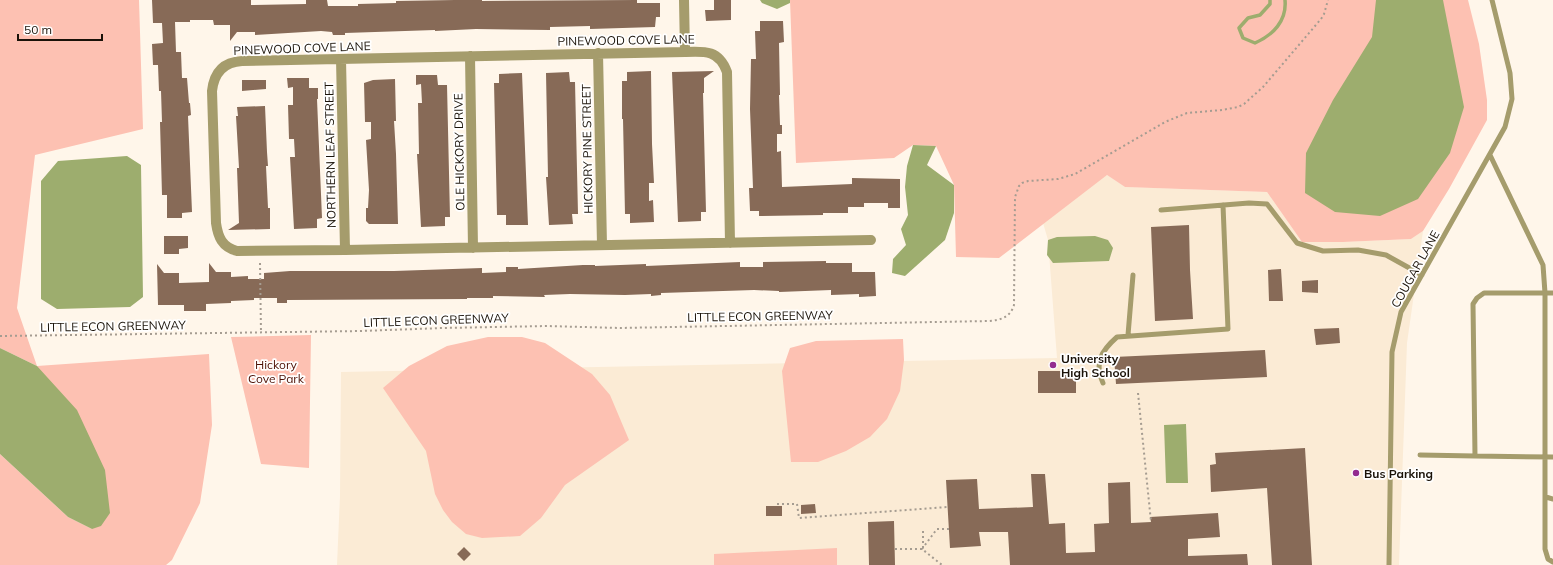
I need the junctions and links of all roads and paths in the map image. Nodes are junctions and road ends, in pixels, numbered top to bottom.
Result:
1 (684, 0) edge
2 (1328, 0) edge
3 (1492, 0) edge
4 (685, 52) junction
5 (598, 53) junction
6 (470, 56) junction
7 (341, 59) junction
8 (1490, 155) junction
9 (1223, 205) junction
10 (1161, 210) dead end
11 (871, 240) dead end
12 (730, 242) junction
13 (602, 245) junction
14 (473, 248) junction
15 (345, 250) junction
16 (260, 263) dead end
17 (1133, 275) dead end
18 (1422, 275) junction
19 (1545, 293) junction
20 (1553, 293) edge
21 (261, 333) junction
22 (1128, 335) junction
23 (0, 336) edge
24 (1103, 383) dead end
25 (1138, 393) dead end
26 (1420, 455) dead end
27 (1476, 456) junction
28 (1545, 457) junction
29 (1553, 457) edge
30 (1546, 497) junction
31 (1553, 500) edge
32 (778, 504) dead end
33 (947, 507) dead end
34 (1151, 522) dead end
35 (949, 529) dead end
36 (924, 531) dead end
37 (895, 549) dead end
38 (922, 549) junction
39 (1553, 562) edge
40 (942, 565) edge
41 (1389, 565) edge

1 - 4 street
2 - 21 path, LITTLE ECON GREENWAY
3 - 8 lane, COUGAR LANE
4 - 5 street, PINEWOOD COVE LANE
4 - 12 street, PINEWOOD COVE LANE
5 - 6 street, PINEWOOD COVE LANE
5 - 13 street, HICKORY PINE STREET
6 - 7 street, PINEWOOD COVE LANE
6 - 14 street, OLE HICKORY DRIVE
7 - 15 street, NORTHERN LEAF STREET
7 - 15 street, PINEWOOD COVE LANE
8 - 18 lane, COUGAR LANE
8 - 19 lane
9 - 10 lane
9 - 18 lane
9 - 22 lane
11 - 12 street, PINEWOOD COVE LANE
12 - 13 street, PINEWOOD COVE LANE
13 - 14 street, PINEWOOD COVE LANE
14 - 15 street, PINEWOOD COVE LANE
16 - 21 path
17 - 22 lane
18 - 41 lane, COUGAR LANE
19 - 20 lane
19 - 27 lane
19 - 28 lane
21 - 23 path, LITTLE ECON GREENWAY
22 - 24 lane
25 - 34 path
26 - 27 lane
27 - 28 lane
28 - 29 lane
28 - 30 lane
30 - 31 lane
30 - 39 lane
32 - 33 path
35 - 38 path
36 - 38 path
37 - 38 path
38 - 40 path

